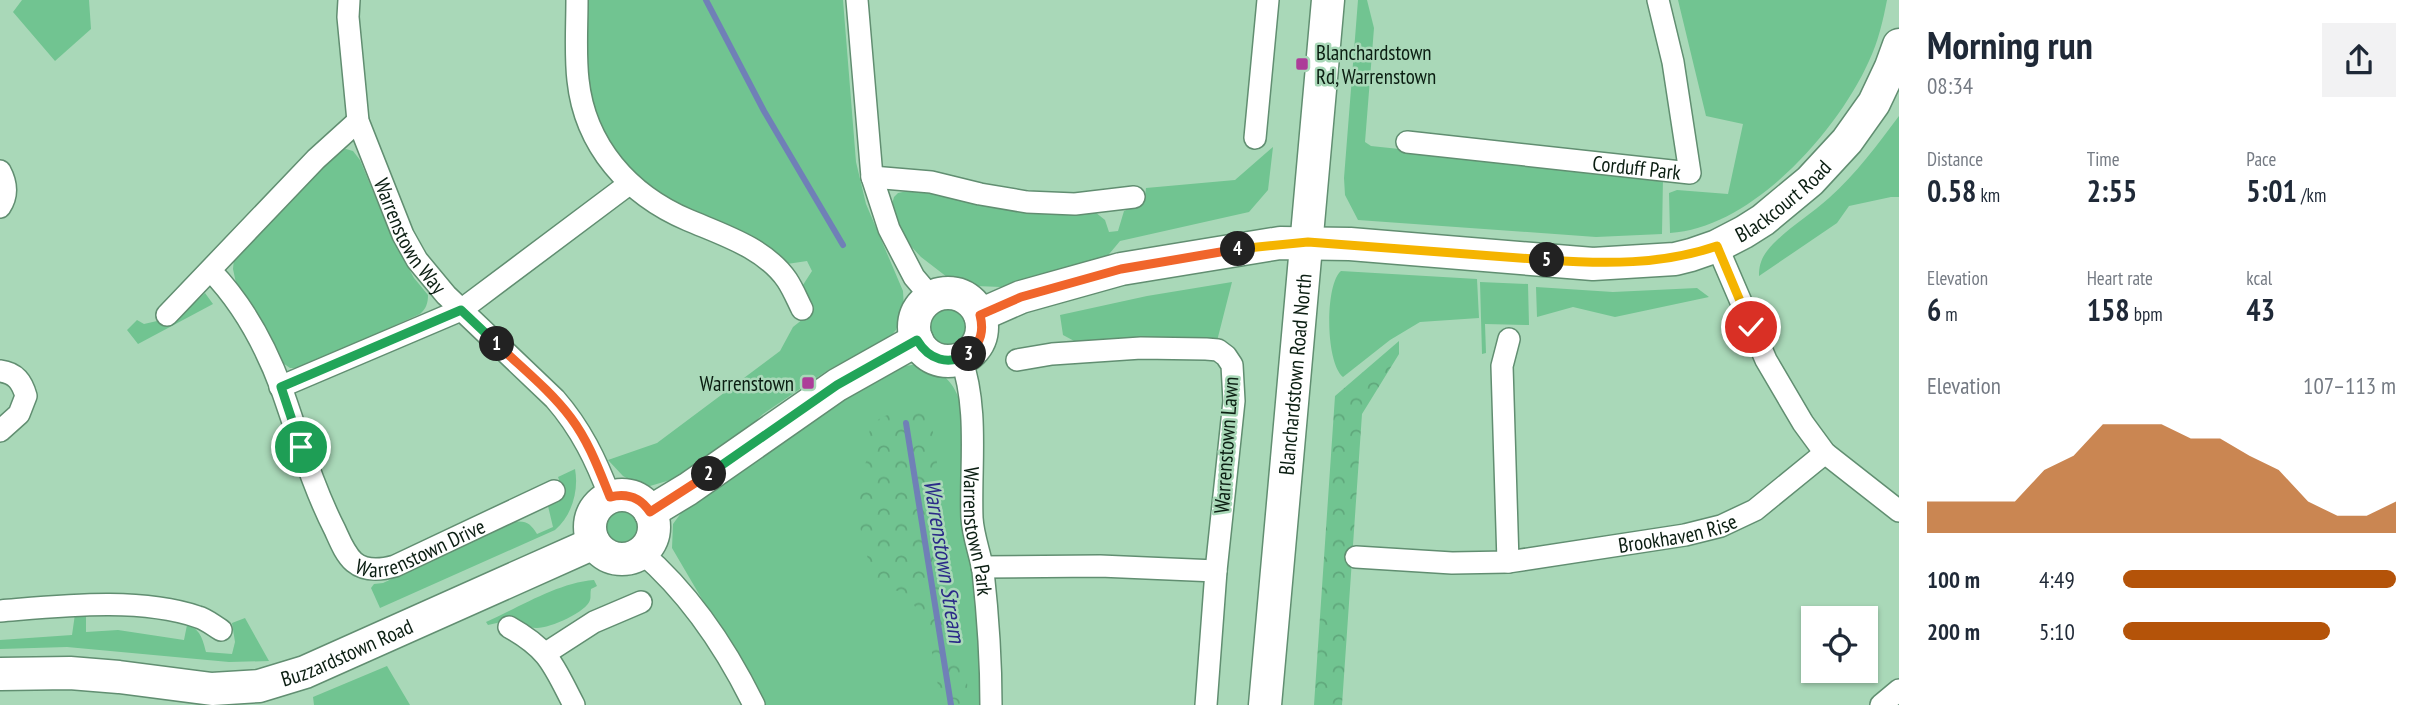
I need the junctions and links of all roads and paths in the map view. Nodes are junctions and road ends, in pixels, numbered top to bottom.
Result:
1 (349, 0) edge
2 (577, 0) edge
3 (857, 0) edge
4 (1268, 0) edge
5 (1328, 0) edge
6 (1654, 0) edge
7 (1899, 45) edge
8 (358, 121) junction
9 (1255, 138) dead end
10 (1408, 142) dead end
11 (0, 171) edge
12 (872, 177) junction
13 (629, 184) junction
14 (1134, 197) dead end
15 (0, 207) edge
16 (1308, 242) junction
17 (1717, 246) junction
18 (211, 271) junction
19 (932, 297) junction
20 (802, 309) dead end
21 (461, 310) junction
22 (167, 315) dead end
23 (980, 315) junction
24 (1508, 339) dead end
25 (917, 340) junction
26 (961, 359) junction
27 (1017, 360) dead end
28 (0, 371) edge
29 (281, 387) junction
30 (0, 431) edge
31 (1825, 453) junction
32 (554, 491) dead end
33 (610, 497) junction
34 (1899, 511) edge
35 (650, 512) junction
36 (594, 542) junction
37 (641, 552) junction
38 (1356, 557) dead end
39 (1507, 562) junction
40 (982, 567) junction
41 (1216, 571) junction
42 (641, 602) dead end
43 (0, 611) edge
44 (509, 626) dead end
45 (221, 631) dead end
46 (546, 653) junction
47 (0, 674) edge
48 (1899, 690) edge
49 (574, 705) edge
50 (754, 705) edge
51 (991, 705) edge
52 (1206, 705) edge
53 (1265, 705) edge
54 (1881, 705) edge

1 - 8 street, Warrenstown Way
2 - 13 street
3 - 12 street
4 - 9 street
5 - 16 street, Blanchardstown Road North
6 - 10 street, Corduff Park
7 - 17 street, Blackcourt Road
8 - 18 street
8 - 21 street, Warrenstown Way
11 - 15 street
12 - 14 street
12 - 19 street
13 - 20 street
13 - 21 street
16 - 17 street, Blackcourt Road
16 - 23 street
16 - 53 street, Blanchardstown Road North
17 - 31 street
18 - 22 street
18 - 29 street, Warrenstown Drive
19 - 23 street
19 - 25 street
21 - 29 street
21 - 33 street, Warrenstown Way
23 - 26 street
24 - 39 street
25 - 26 street
25 - 35 street
26 - 40 street, Warrenstown Park
27 - 41 street, Warrenstown Lawn
28 - 30 street
29 - 32 street, Warrenstown Drive
31 - 34 street
31 - 39 street, Brookhaven Rise
33 - 35 street
33 - 36 street
35 - 37 street
36 - 37 street
36 - 47 street, Buzzardstown Road
37 - 50 street
38 - 39 street, Brookhaven Rise
40 - 41 street
40 - 51 street, Warrenstown Park
41 - 52 street, Warrenstown Lawn
42 - 46 street
43 - 45 street
44 - 46 street
46 - 49 street
48 - 54 street

